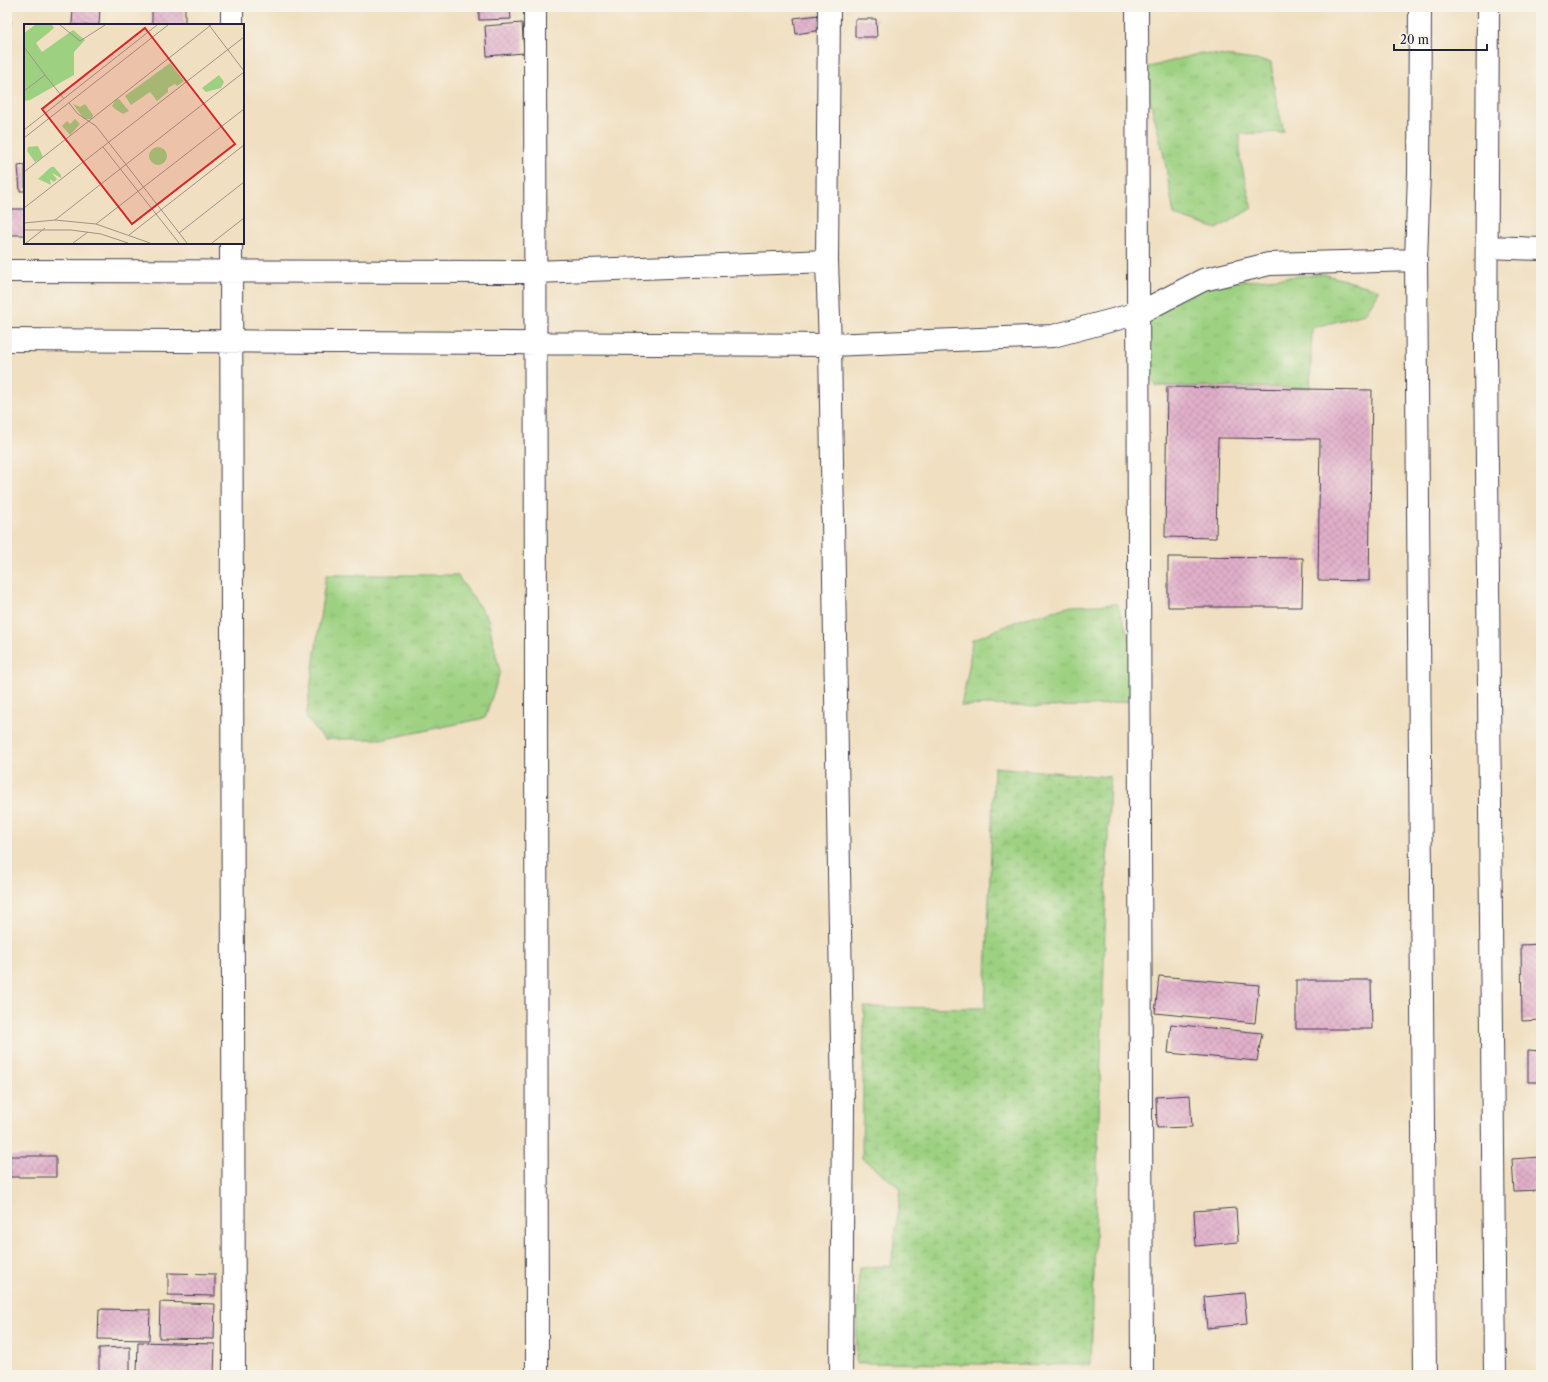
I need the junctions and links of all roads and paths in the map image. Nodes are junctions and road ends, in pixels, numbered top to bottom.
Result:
1 (232, 7) edge
2 (535, 7) edge
3 (829, 7) edge
4 (1137, 7) edge
5 (1420, 7) edge
6 (1488, 7) edge
7 (232, 24) edge
8 (231, 244) edge
9 (1487, 248) junction
10 (1541, 249) edge
11 (1416, 260) junction
12 (827, 261) junction
13 (7, 271) edge
14 (231, 271) junction
15 (535, 272) junction
16 (1139, 313) junction
17 (7, 340) edge
18 (231, 341) junction
19 (535, 343) junction
20 (830, 345) junction
21 (234, 1375) edge
22 (537, 1375) edge
23 (840, 1375) edge
24 (1142, 1375) edge
25 (1425, 1375) edge
26 (1494, 1375) edge

1 - 7 street
2 - 15 street
3 - 12 street
4 - 16 street
5 - 11 street
6 - 9 street
8 - 14 street
9 - 10 street
9 - 26 street
11 - 16 street
11 - 25 street
12 - 15 street
12 - 20 street
13 - 14 street
14 - 15 street
14 - 18 street
15 - 19 street
16 - 20 street
16 - 24 street
17 - 18 street
18 - 19 street
18 - 21 street
19 - 20 street
19 - 22 street
20 - 23 street

